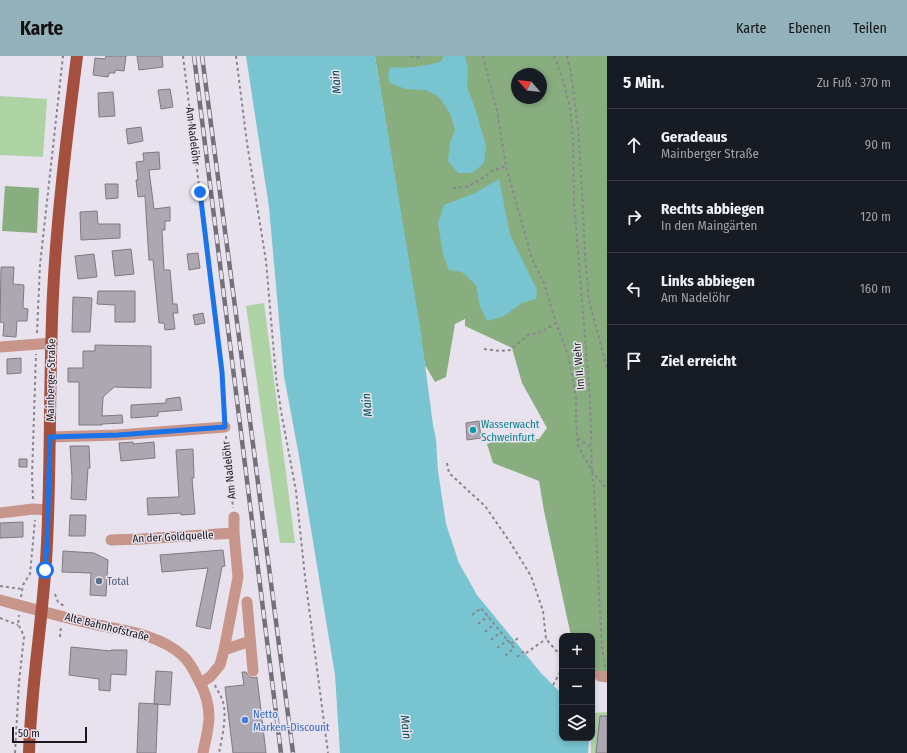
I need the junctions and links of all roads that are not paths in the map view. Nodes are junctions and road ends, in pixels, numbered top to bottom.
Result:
1 (77, 56) edge
2 (52, 343) junction
3 (0, 346) edge
4 (225, 427) road end
5 (50, 437) junction
6 (48, 510) junction
7 (0, 513) edge
8 (234, 517) road end
9 (234, 533) junction
10 (111, 540) dead end
11 (0, 600) edge
12 (246, 602) dead end
13 (42, 611) junction
14 (250, 641) junction
15 (224, 650) junction
16 (253, 671) dead end
17 (200, 683) junction
18 (30, 753) edge
19 (203, 753) edge

1 - 2 main road, Mainberger Straße
2 - 3 street
2 - 5 main road, Mainberger Straße
4 - 5 street
5 - 6 main road, Mainberger Straße
6 - 7 street
6 - 13 main road, Mainberger Straße
8 - 9 street
9 - 10 street, An der Goldquelle
9 - 15 street
11 - 13 street, Alte Bahnhofstraße
12 - 14 street
13 - 17 street, Alte Bahnhofstraße
13 - 18 main road, Mainberger Straße
14 - 15 street
14 - 16 street
15 - 17 street
17 - 19 street, Alte Bahnhofstraße

